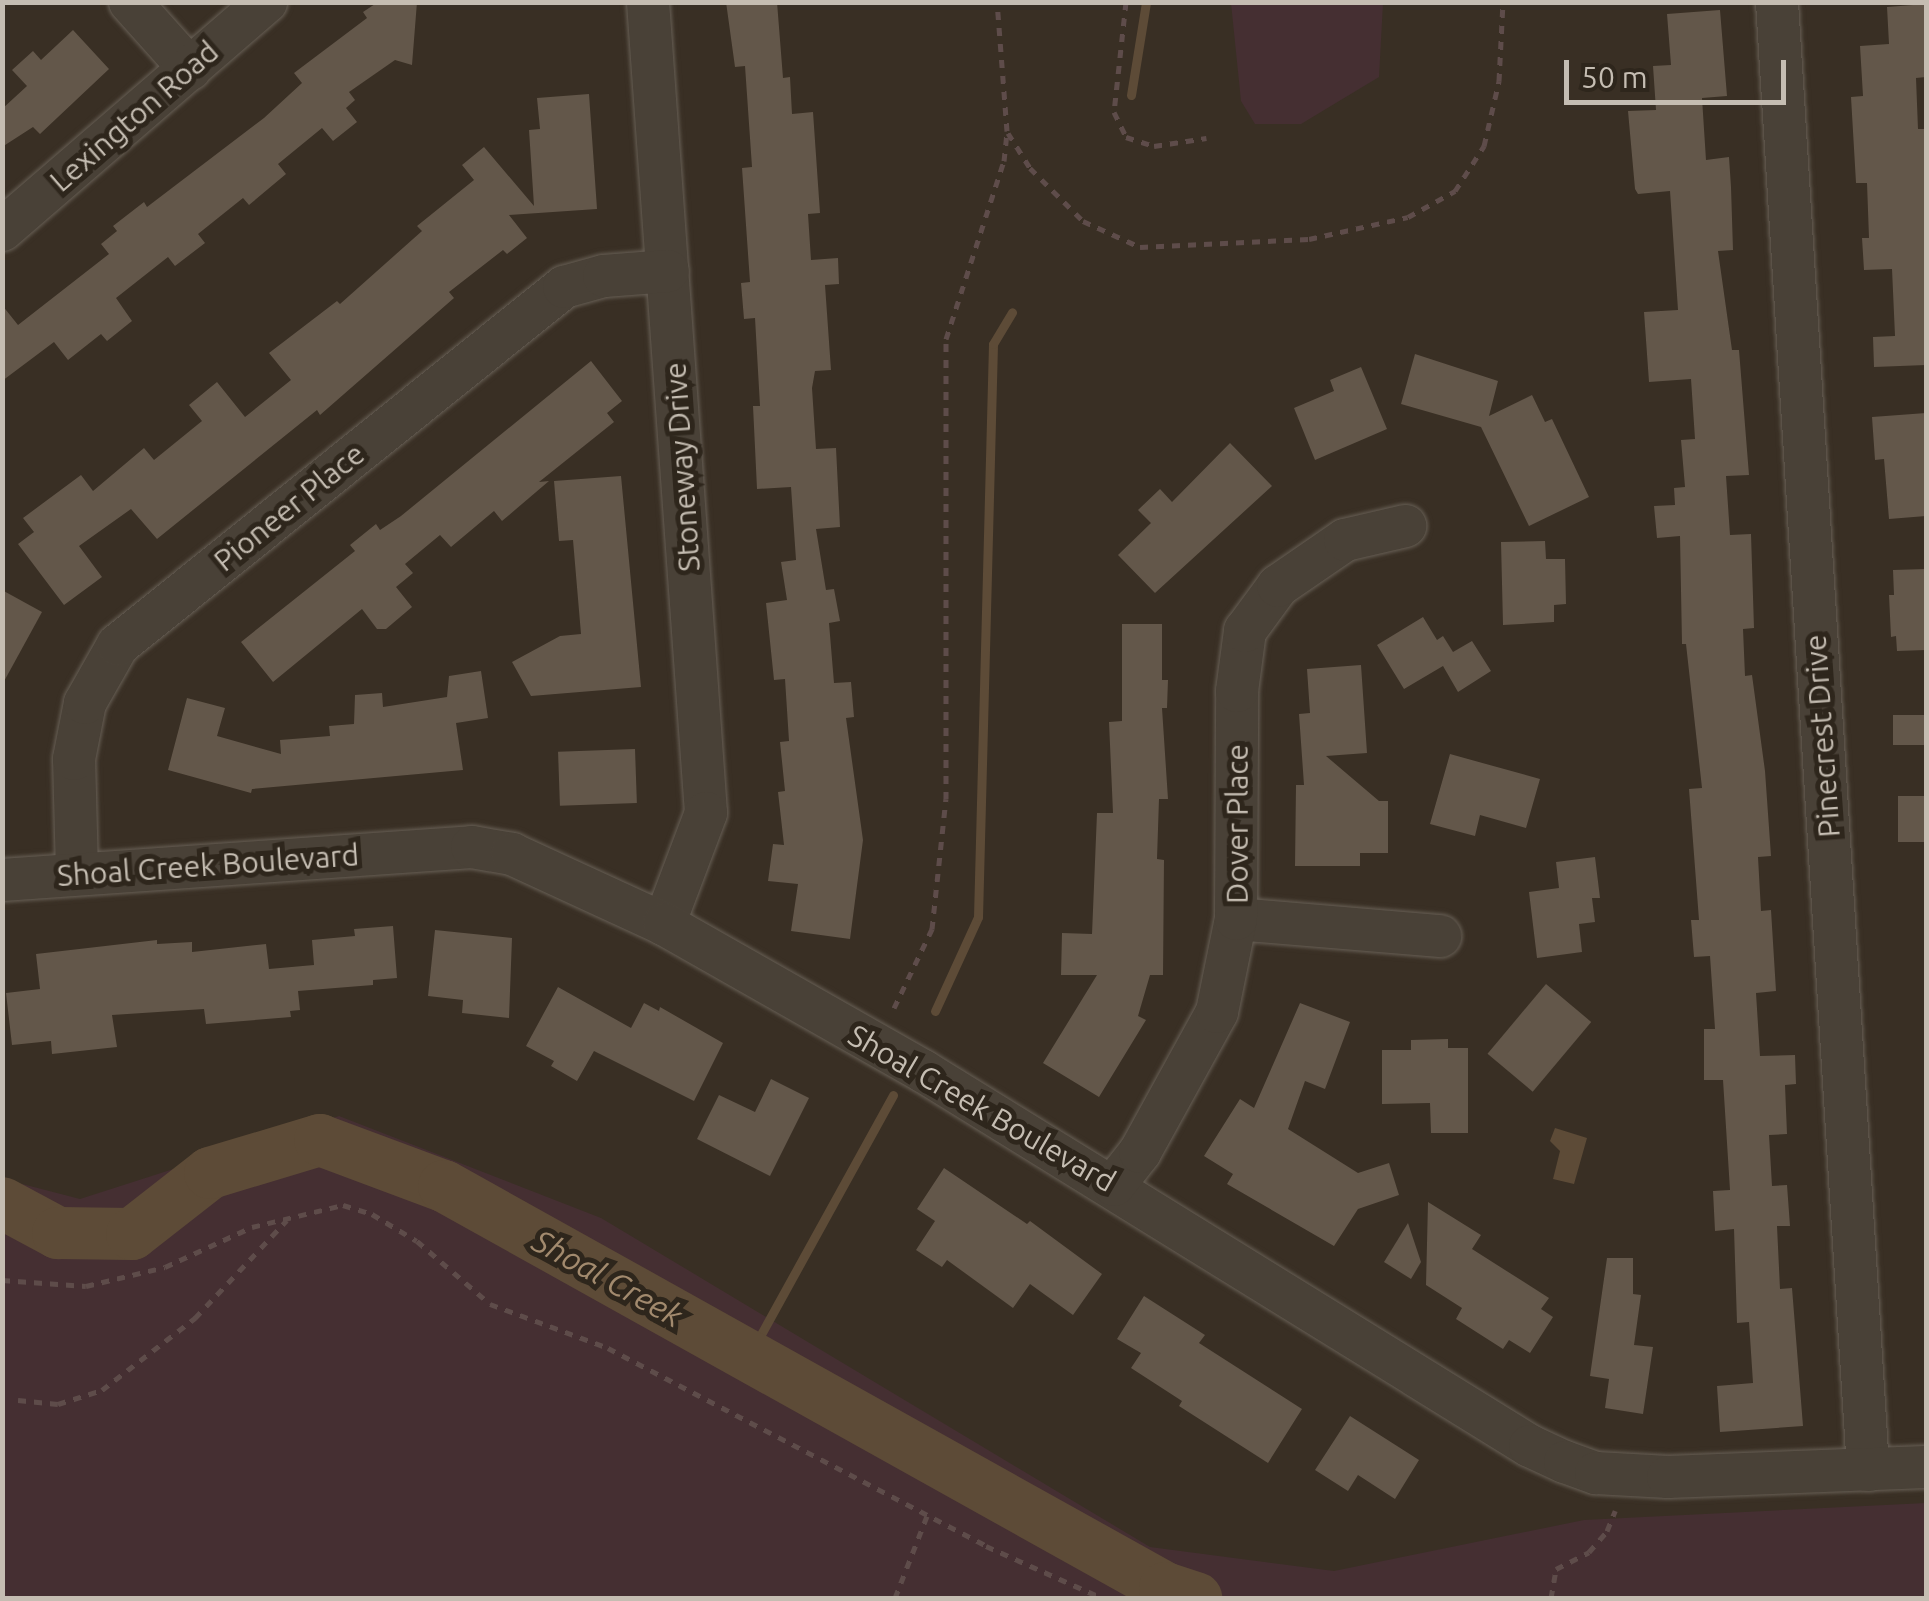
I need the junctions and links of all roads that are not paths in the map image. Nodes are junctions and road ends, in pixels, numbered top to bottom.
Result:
1 (130, 2) edge
2 (266, 2) edge
3 (648, 2) edge
4 (1777, 2) edge
5 (190, 69) junction
6 (2, 230) edge
7 (668, 272) junction
8 (1405, 526) dead end
9 (78, 872) junction
10 (2, 880) edge
11 (1236, 919) junction
12 (664, 924) junction
13 (1440, 936) dead end
14 (1114, 1185) junction
15 (1926, 1466) edge
16 (1868, 1470) junction

1 - 5 street
2 - 5 street, Lexington Road
3 - 7 street, Stoneway Drive
4 - 16 street, Pinecrest Drive
5 - 6 street, Lexington Road
7 - 9 street, Pioneer Place
7 - 12 street, Stoneway Drive
8 - 11 street, Dover Place
9 - 10 street, Shoal Creek Boulevard
9 - 12 street, Shoal Creek Boulevard
11 - 13 street
11 - 14 street, Dover Place
12 - 14 street, Shoal Creek Boulevard
14 - 16 street, Shoal Creek Boulevard
15 - 16 street, Shoal Creek Boulevard

